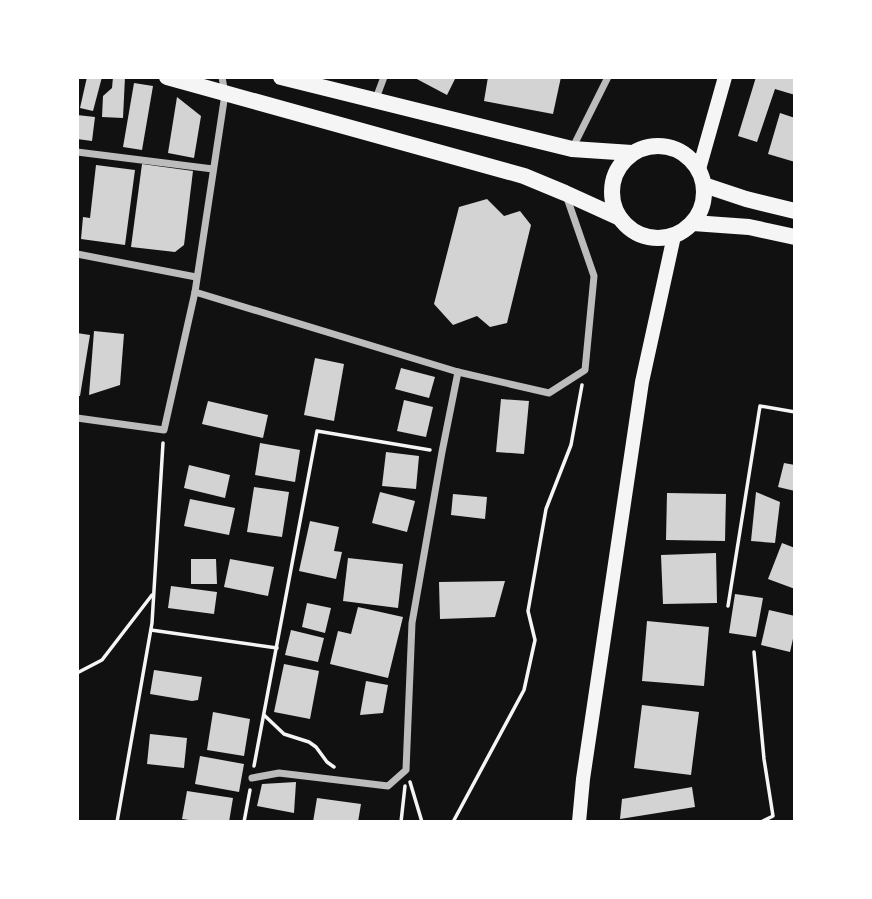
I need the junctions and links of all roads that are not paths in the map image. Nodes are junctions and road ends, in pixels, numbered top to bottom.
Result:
1 (167, 77) edge
2 (222, 77) edge
3 (281, 77) edge
4 (384, 77) edge
5 (608, 77) edge
6 (725, 77) edge
7 (225, 94) junction
8 (375, 101) junction
9 (572, 149) junction
10 (77, 152) edge
11 (632, 153) junction
12 (213, 169) junction
13 (701, 177) junction
14 (565, 193) junction
15 (795, 211) edge
16 (620, 218) junction
17 (693, 223) junction
18 (674, 236) junction
19 (795, 237) edge
20 (77, 254) edge
21 (196, 277) junction
22 (195, 292) junction
23 (458, 372) junction
24 (77, 418) edge
25 (252, 778) road end
26 (579, 822) edge

1 - 7 main road
2 - 7 street
3 - 8 main road
4 - 8 street
5 - 9 street
6 - 13 main road
7 - 12 street
7 - 14 main road
8 - 9 main road
9 - 11 main road
10 - 12 street
11 - 13 main road
11 - 16 main road
12 - 21 street
13 - 15 main road
13 - 17 main road
14 - 16 main road
14 - 23 street
16 - 18 main road
17 - 18 main road
17 - 19 main road
18 - 26 main road
20 - 21 street
21 - 22 street
22 - 23 street
22 - 24 street
23 - 25 street

